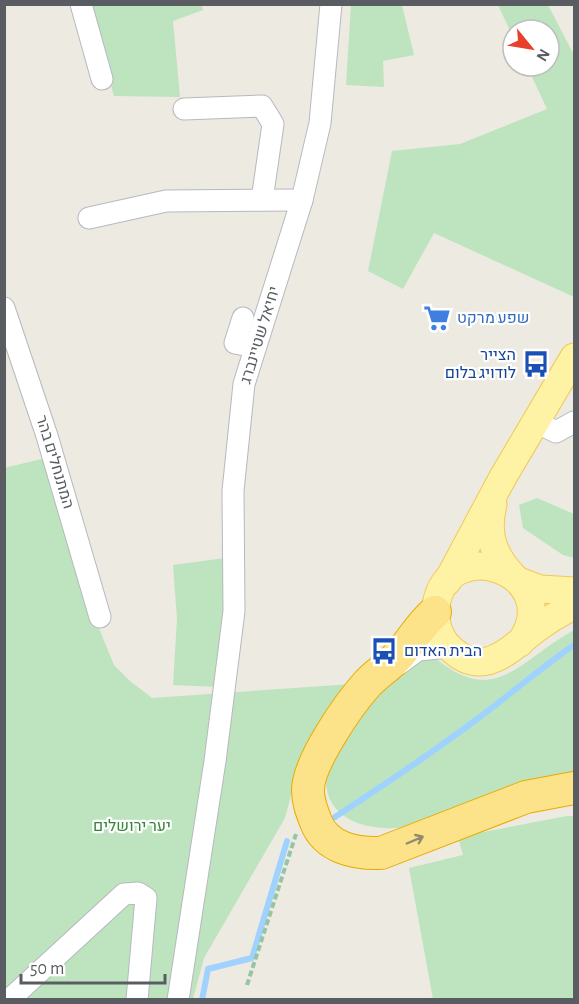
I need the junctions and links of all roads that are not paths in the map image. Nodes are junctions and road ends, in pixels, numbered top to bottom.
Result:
1 (81, 4) edge
2 (331, 4) edge
3 (102, 79) dead end
4 (184, 109) dead end
5 (262, 200) junction
6 (302, 200) junction
7 (89, 218) dead end
8 (4, 308) edge
9 (243, 318) dead end
10 (255, 346) junction
11 (574, 357) edge
12 (14, 368) edge
13 (536, 422) junction
14 (574, 422) edge
15 (503, 477) junction
16 (516, 579) junction
17 (446, 583) junction
18 (574, 591) edge
19 (574, 606) edge
20 (435, 612) junction
21 (100, 617) dead end
22 (520, 643) junction
23 (449, 647) junction
24 (574, 788) edge
25 (359, 854) junction
26 (9, 999) edge
27 (136, 999) edge
28 (178, 999) edge

1 - 3 street
2 - 6 street, יחיאל שטיינברג
4 - 5 street
5 - 6 street
5 - 7 street
6 - 10 street, יחיאל שטיינברג
8 - 12 street, המתנחלים בהר
9 - 10 street
10 - 28 street, יחיאל שטיינברג
11 - 13 main road
12 - 21 street, המתנחלים בהר
13 - 14 street
13 - 15 main road
15 - 16 main road
15 - 17 main road
16 - 17 main road
16 - 18 main road
16 - 22 main road
17 - 20 main road
19 - 22 main road
20 - 23 main road
20 - 25 highway
22 - 23 main road
23 - 25 street
25 -> 24 highway
26 - 27 street

